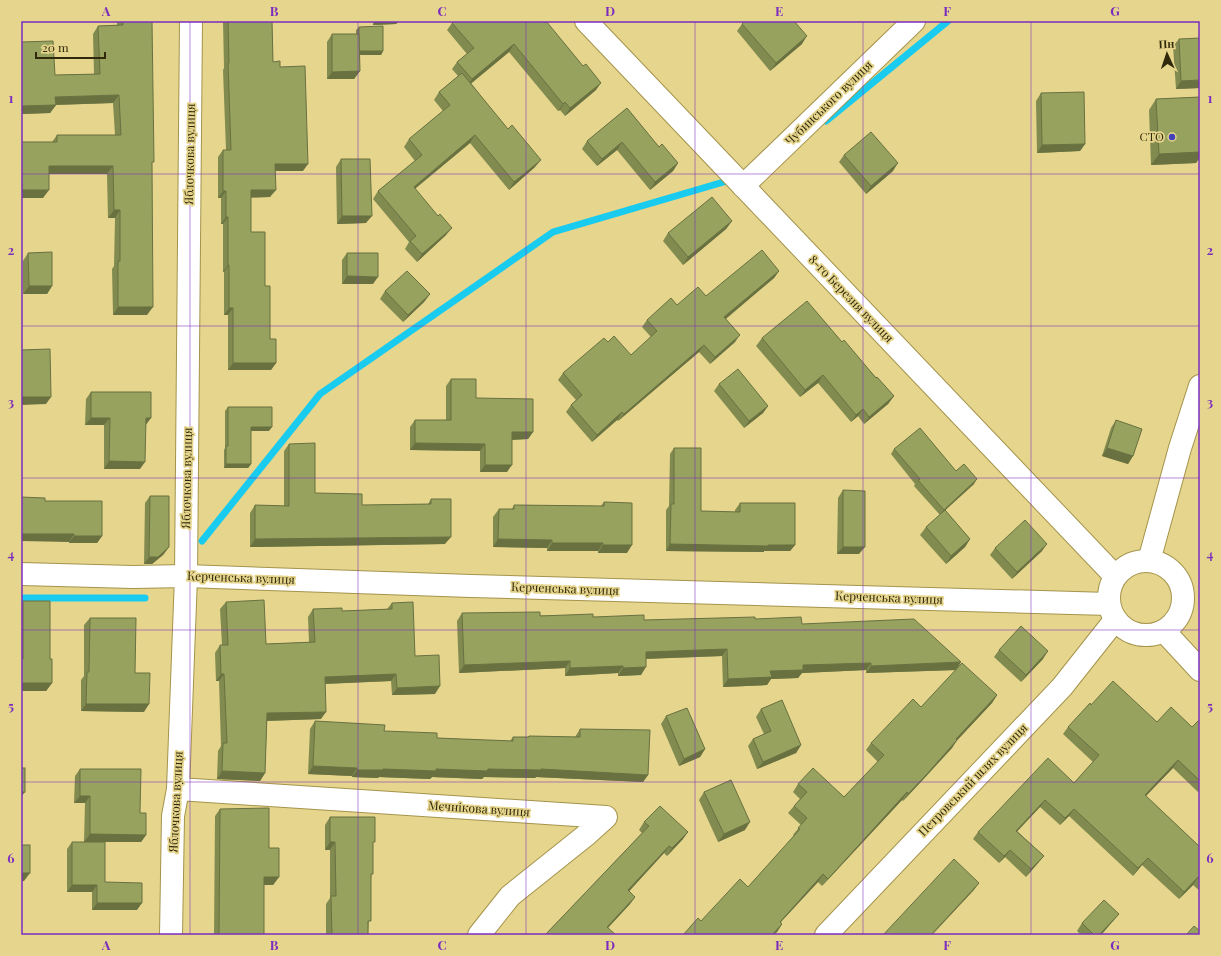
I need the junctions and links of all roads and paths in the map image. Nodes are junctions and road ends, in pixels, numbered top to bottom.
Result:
1 (191, 21) edge
2 (586, 21) edge
3 (914, 21) edge
4 (743, 186) junction
5 (1200, 386) edge
6 (1149, 561) junction
7 (21, 574) edge
8 (186, 576) junction
9 (1115, 576) junction
10 (1192, 601) edge
11 (1112, 612) junction
12 (1164, 631) junction
13 (1200, 670) edge
14 (178, 789) junction
15 (171, 935) edge
16 (479, 935) edge
17 (826, 935) edge

1 - 8 street, Яблочкова вулиця
2 - 4 street, 8-го Березня вулиця
3 - 4 street, Чубинського вулиця
4 - 9 street, 8-го Березня вулиця
5 - 6 street
6 - 9 street
6 - 10 street
7 - 8 street, Керченська вулиця
8 - 11 street, Керченська вулиця
8 - 14 street, Яблочкова вулиця
9 - 11 street
10 - 12 street
11 - 12 street
11 - 17 street, Петровський шлях вулиця
12 - 13 street
14 - 15 street, Яблочкова вулиця
14 - 16 street, Мєчнікова вулиця

